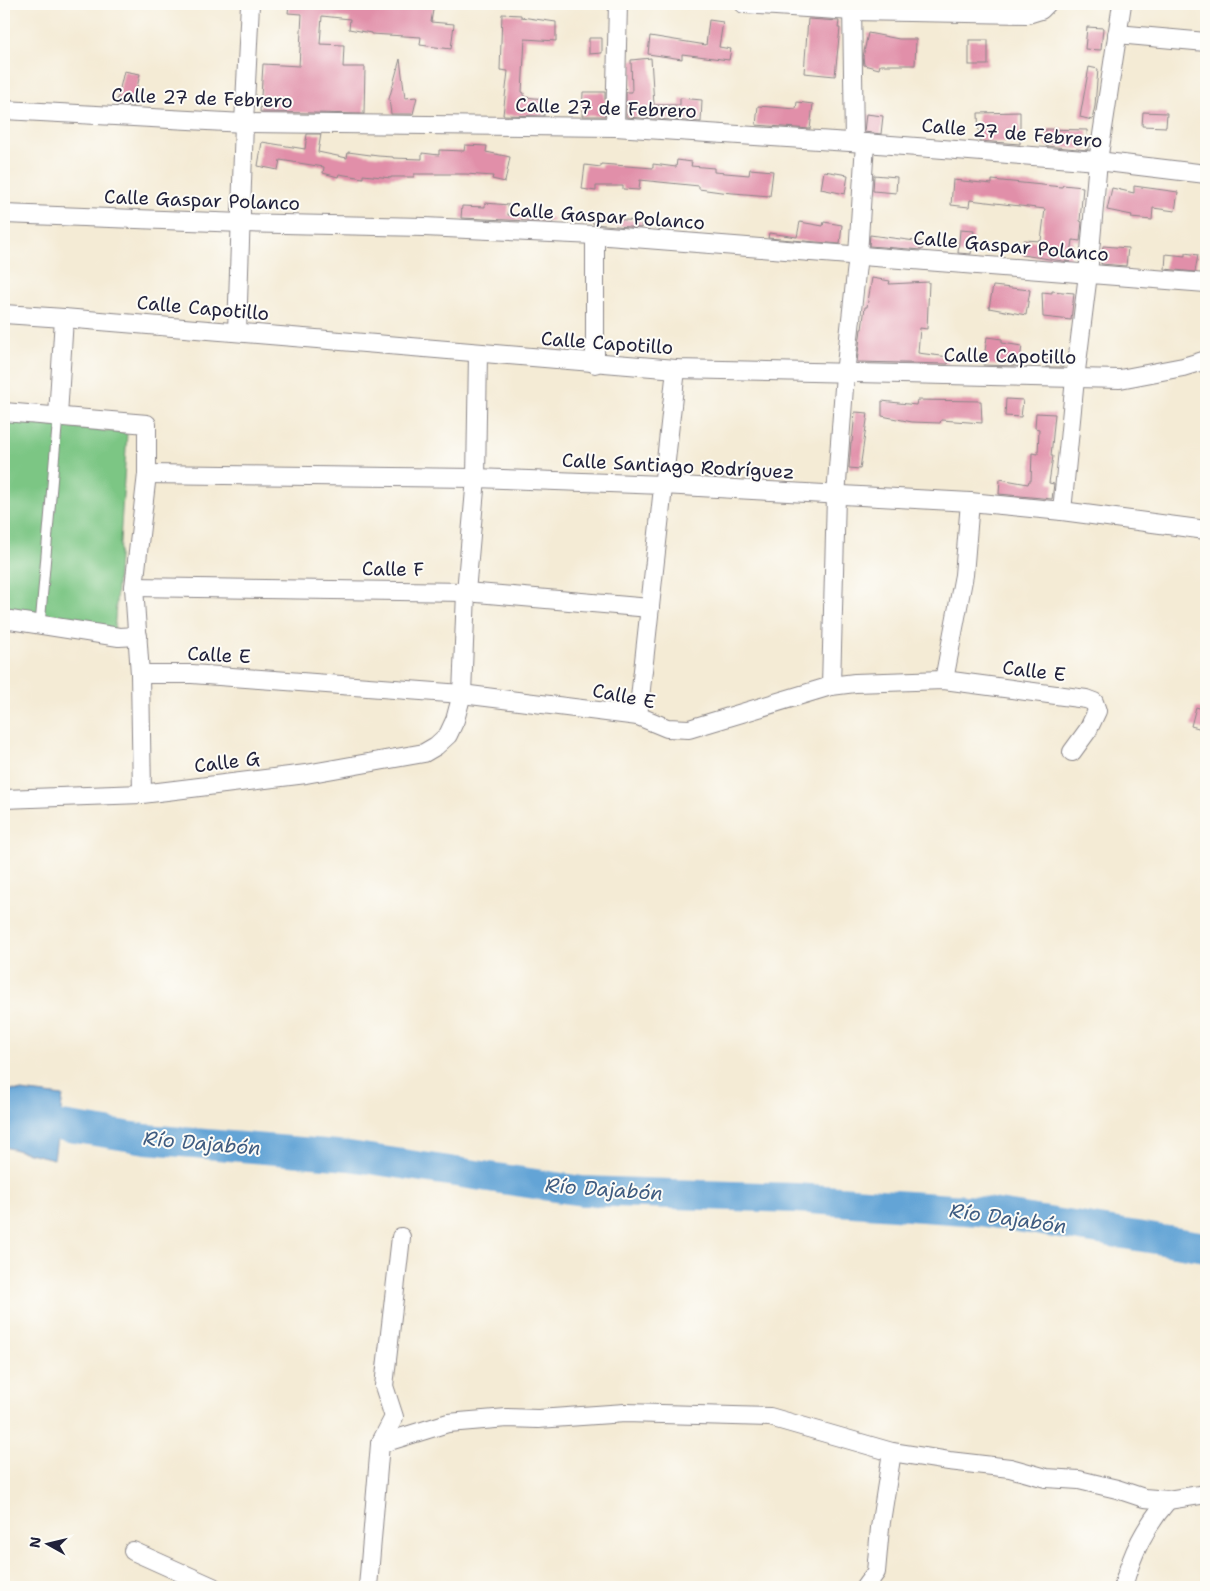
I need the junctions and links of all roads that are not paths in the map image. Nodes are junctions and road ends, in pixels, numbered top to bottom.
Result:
1 (250, 4) edge
2 (618, 4) edge
3 (744, 4) edge
4 (1122, 4) edge
5 (852, 7) edge
6 (1044, 7) edge
7 (1116, 34) junction
8 (1206, 42) edge
9 (4, 110) edge
10 (244, 124) junction
11 (615, 127) junction
12 (860, 143) junction
13 (1098, 161) junction
14 (1206, 174) edge
15 (4, 214) edge
16 (242, 223) junction
17 (595, 235) junction
18 (858, 255) junction
19 (1088, 274) junction
20 (1206, 283) edge
21 (4, 314) edge
22 (64, 318) junction
23 (238, 332) junction
24 (478, 353) junction
25 (1206, 360) edge
26 (595, 364) junction
27 (676, 370) junction
28 (845, 374) junction
29 (1075, 379) junction
30 (4, 412) edge
31 (58, 416) junction
32 (147, 474) junction
33 (476, 478) junction
34 (663, 485) junction
35 (836, 496) junction
36 (970, 502) junction
37 (1062, 511) junction
38 (1206, 530) edge
39 (134, 587) junction
40 (466, 592) junction
41 (650, 608) junction
42 (4, 619) edge
43 (40, 624) junction
44 (138, 636) junction
45 (140, 674) junction
46 (944, 680) junction
47 (831, 686) junction
48 (462, 694) junction
49 (638, 716) junction
50 (1072, 752) dead end
51 (142, 794) junction
52 (4, 800) edge
53 (401, 1237) dead end
54 (380, 1444) junction
55 (892, 1452) junction
56 (1206, 1494) edge
57 (1168, 1500) junction
58 (133, 1551) dead end
59 (213, 1587) edge
60 (368, 1587) edge
61 (865, 1587) edge
62 (1123, 1587) edge

1 - 10 street
2 - 11 street
3 - 5 street
4 - 7 street
5 - 6 street
5 - 12 street
7 - 8 street
7 - 13 street
9 - 10 street, Calle 27 de Febrero
10 - 11 street, Calle 27 de Febrero
10 - 16 street
11 - 12 street, Calle 27 de Febrero
12 - 13 street, Calle 27 de Febrero
12 - 18 street
13 - 14 street, Calle 27 de Febrero
13 - 19 street
15 - 16 street, Calle Gaspar Polanco
16 - 17 street, Calle Gaspar Polanco
16 - 23 street
17 - 18 street, Calle Gaspar Polanco
17 - 26 street
18 - 19 street, Calle Gaspar Polanco
18 - 28 street
19 - 20 street, Calle Gaspar Polanco
19 - 29 street
21 - 22 street, Calle Capotillo
22 - 23 street, Calle Capotillo
22 - 31 street
23 - 24 street, Calle Capotillo
24 - 26 street, Calle Capotillo
24 - 33 street
25 - 29 street, Calle Capotillo
26 - 27 street, Calle Capotillo
27 - 28 street, Calle Capotillo
27 - 34 street
28 - 29 street, Calle Capotillo
28 - 35 street
29 - 37 street
30 - 31 street
31 - 32 street
31 - 43 lane
32 - 33 street, Calle Santiago Rodríguez
32 - 39 street
33 - 34 street, Calle Santiago Rodríguez
33 - 40 street
34 - 35 street, Calle Santiago Rodríguez
34 - 41 street
35 - 36 street, Calle Santiago Rodríguez
35 - 47 street
36 - 37 street, Calle Santiago Rodríguez
36 - 46 street
37 - 38 street, Calle Santiago Rodríguez
39 - 40 street, Calle F
39 - 44 street
40 - 41 street, Calle F
40 - 48 street
41 - 49 street
42 - 43 street
43 - 44 street
44 - 45 street
45 - 48 street, Calle E
45 - 51 street
46 - 47 street, Calle E
46 - 50 street, Calle E
47 - 49 street, Calle E
48 - 49 street, Calle E
48 - 51 street, Calle G
51 - 52 street, Calle G
53 - 54 street
54 - 55 street
54 - 60 street
55 - 57 street
55 - 61 street
56 - 57 street
57 - 62 street
58 - 59 street

